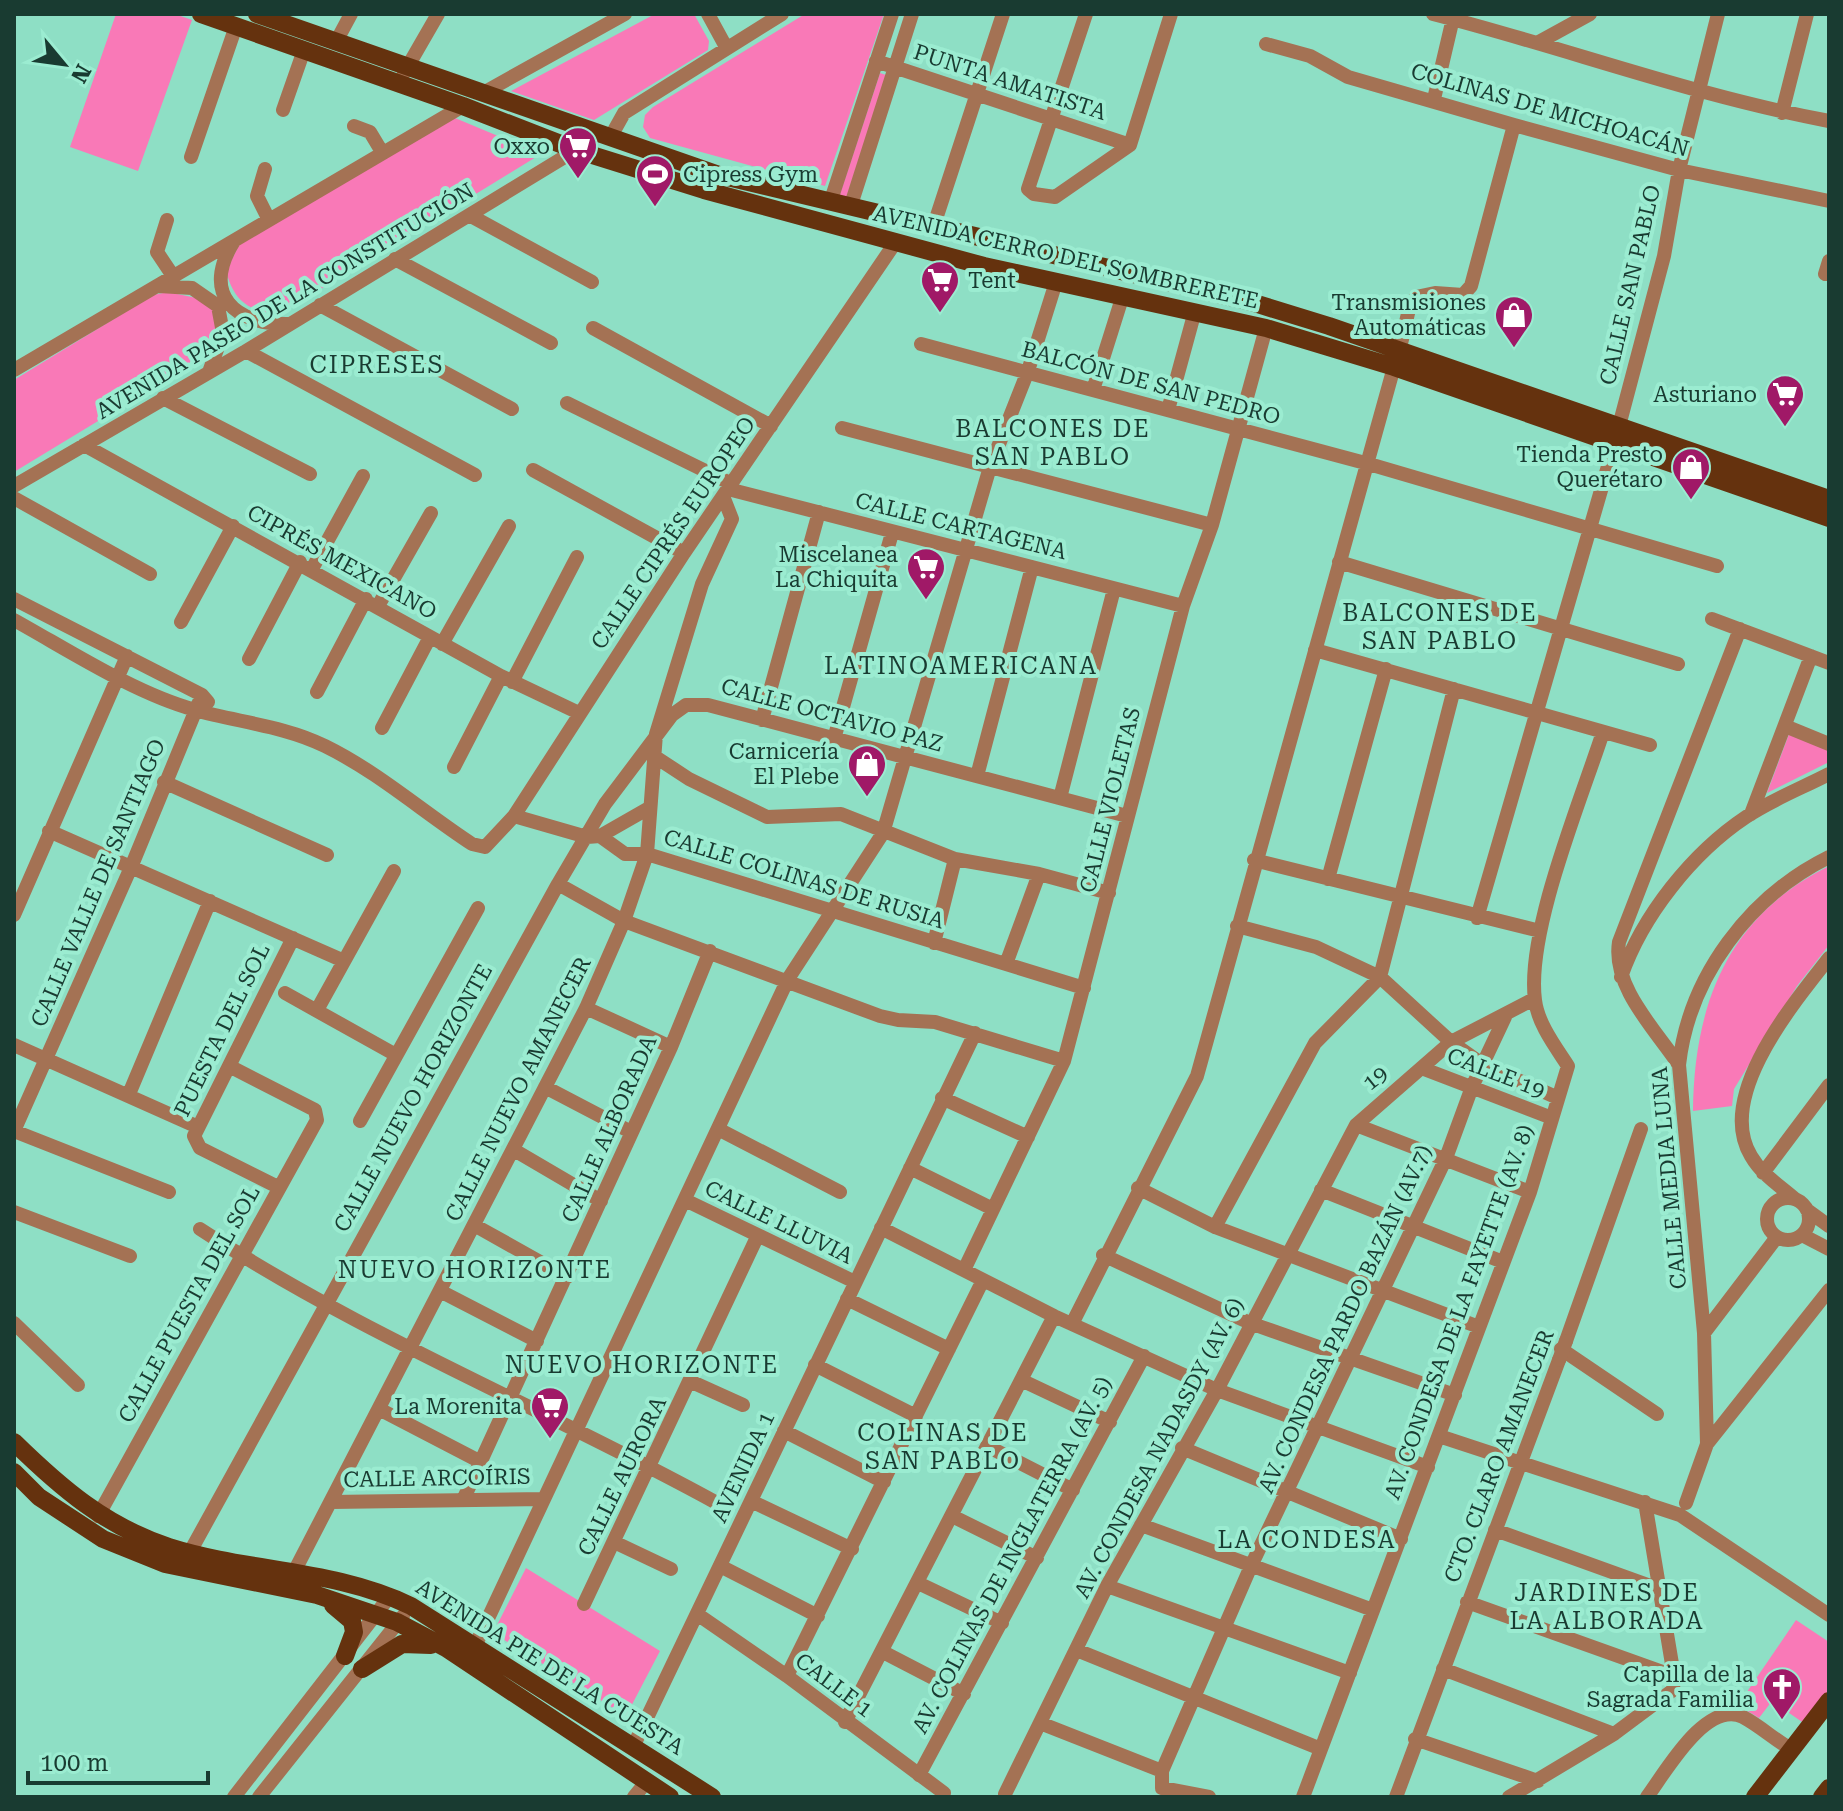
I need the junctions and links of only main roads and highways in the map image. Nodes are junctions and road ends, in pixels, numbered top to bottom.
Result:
1 (201, 14) edge
2 (262, 15) edge
3 (403, 76) junction
4 (1617, 434) junction
5 (1829, 499) edge
6 (1829, 518) edge
7 (14, 1442) edge
8 (14, 1472) edge
9 (317, 1595) junction
10 (446, 1648) junction
11 (345, 1656) road end
12 (362, 1669) road end
13 (1829, 1701) edge
14 (1829, 1788) edge
15 (670, 1797) edge
16 (712, 1797) edge
17 (1755, 1797) edge
18 (1822, 1797) edge

1 - 3 main road, AVENIDA CERRO DEL SOMBRERETE
2 - 3 main road, AVENIDA CERRO DEL SOMBRERETE
3 - 4 main road, AVENIDA CERRO DEL SOMBRERETE
3 - 4 main road, AVENIDA CERRO DEL SOMBRERETE
4 - 5 main road, AVENIDA CERRO DEL SOMBRERETE
4 - 6 main road, AVENIDA CERRO DEL SOMBRERETE
7 - 16 main road, AVENIDA PIE DE LA CUESTA
8 - 9 main road, AVENIDA PIE DE LA CUESTA
9 - 10 main road, AVENIDA PIE DE LA CUESTA
9 - 11 main road
10 - 12 main road
10 - 15 main road, AVENIDA PIE DE LA CUESTA
13 - 17 main road
14 - 18 main road

